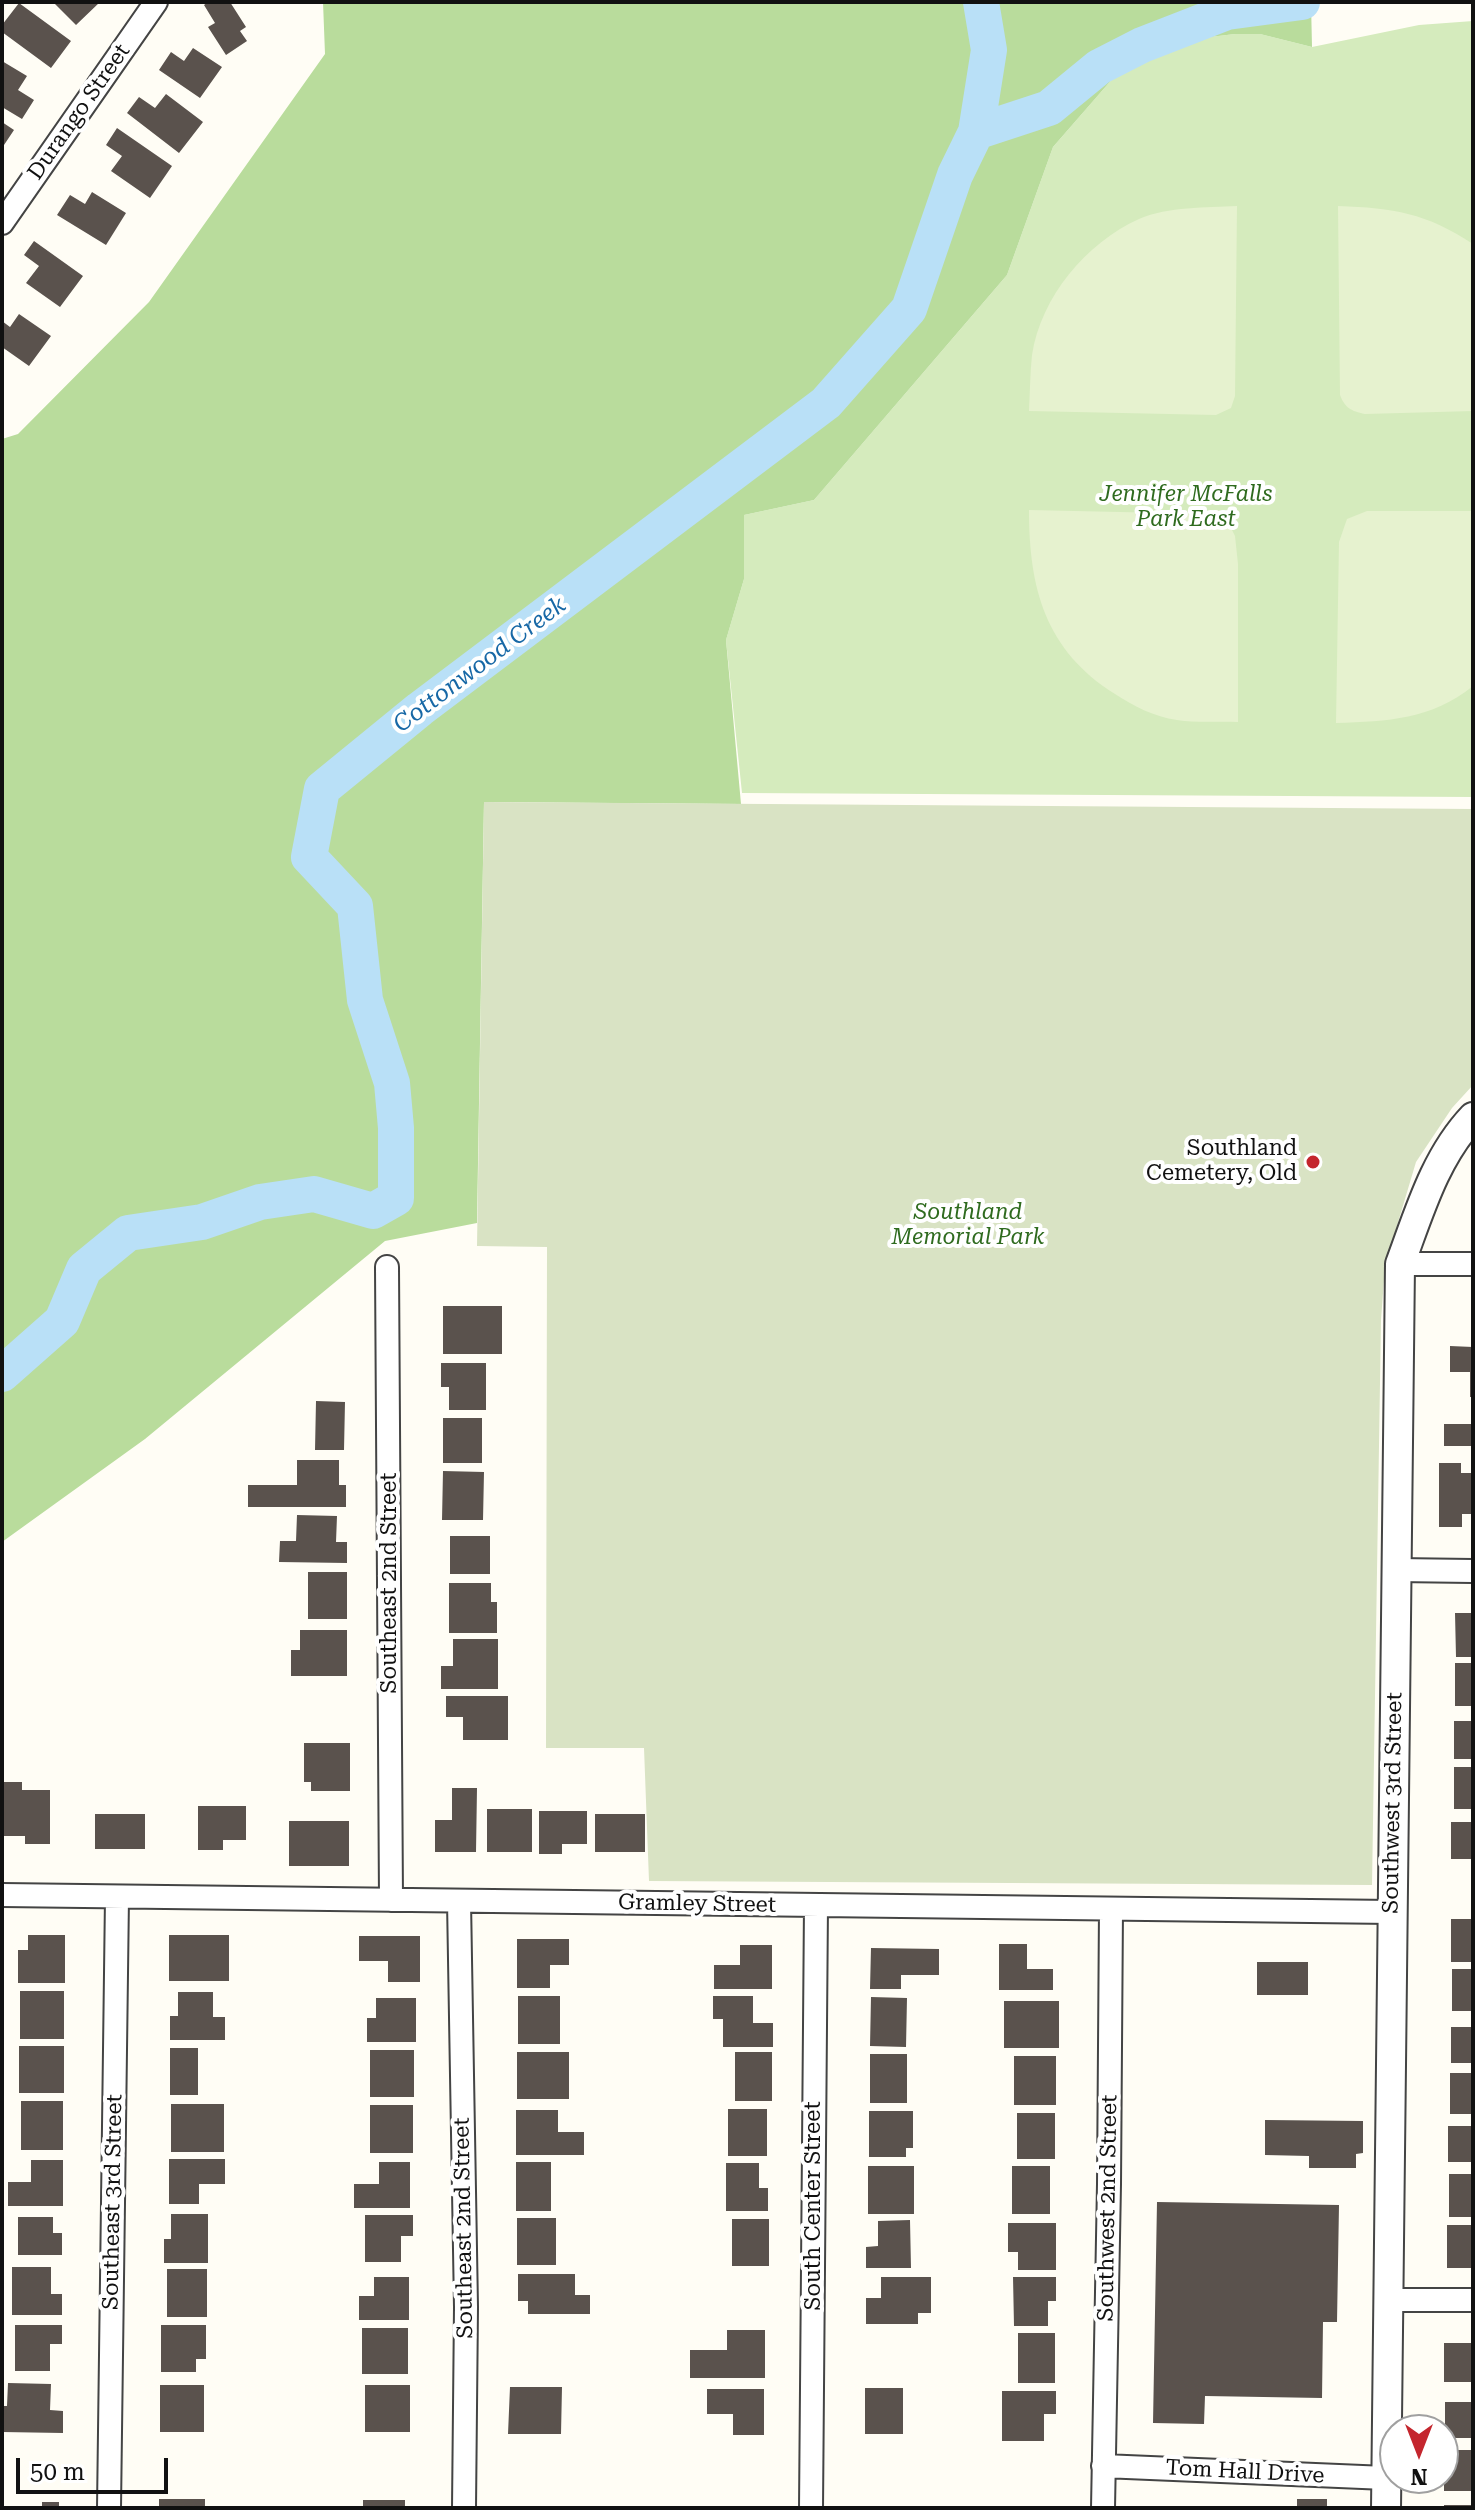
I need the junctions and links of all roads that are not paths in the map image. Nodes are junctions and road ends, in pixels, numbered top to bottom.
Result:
1 (156, 2) edge
2 (2, 223) edge
3 (1473, 1117) edge
4 (1400, 1264) junction
5 (1473, 1264) edge
6 (387, 1267) dead end
7 (1396, 1570) junction
8 (1473, 1571) edge
9 (2, 1895) edge
10 (117, 1897) junction
11 (391, 1900) junction
12 (459, 1901) junction
13 (816, 1905) junction
14 (1111, 1909) junction
15 (1392, 1912) junction
16 (1388, 2300) junction
17 (1473, 2300) edge
18 (1387, 2414) edge
19 (1103, 2466) junction
20 (1379, 2478) edge
21 (109, 2508) edge
22 (464, 2508) edge
23 (811, 2508) edge
24 (1103, 2508) edge

1 - 2 street, Durango Street
3 - 4 street, Southwest 3rd Street
4 - 5 street
4 - 7 street, Southwest 3rd Street
6 - 11 street, Southeast 2nd Street
7 - 8 street
7 - 15 street, Southwest 3rd Street
9 - 10 street, Gramley Street
10 - 11 street, Gramley Street
10 - 21 street, Southeast 3rd Street
11 - 12 street, Gramley Street
12 - 13 street, Gramley Street
12 - 22 street, Southeast 2nd Street
13 - 14 street, Gramley Street
13 - 23 street, South Center Street
14 - 15 street, Gramley Street
14 - 19 street, Southwest 2nd Street
15 - 16 street, Southwest 3rd Street
16 - 17 street
16 - 18 street, Southwest 3rd Street
19 - 20 street, Tom Hall Drive
19 - 24 street, Southwest 2nd Street

